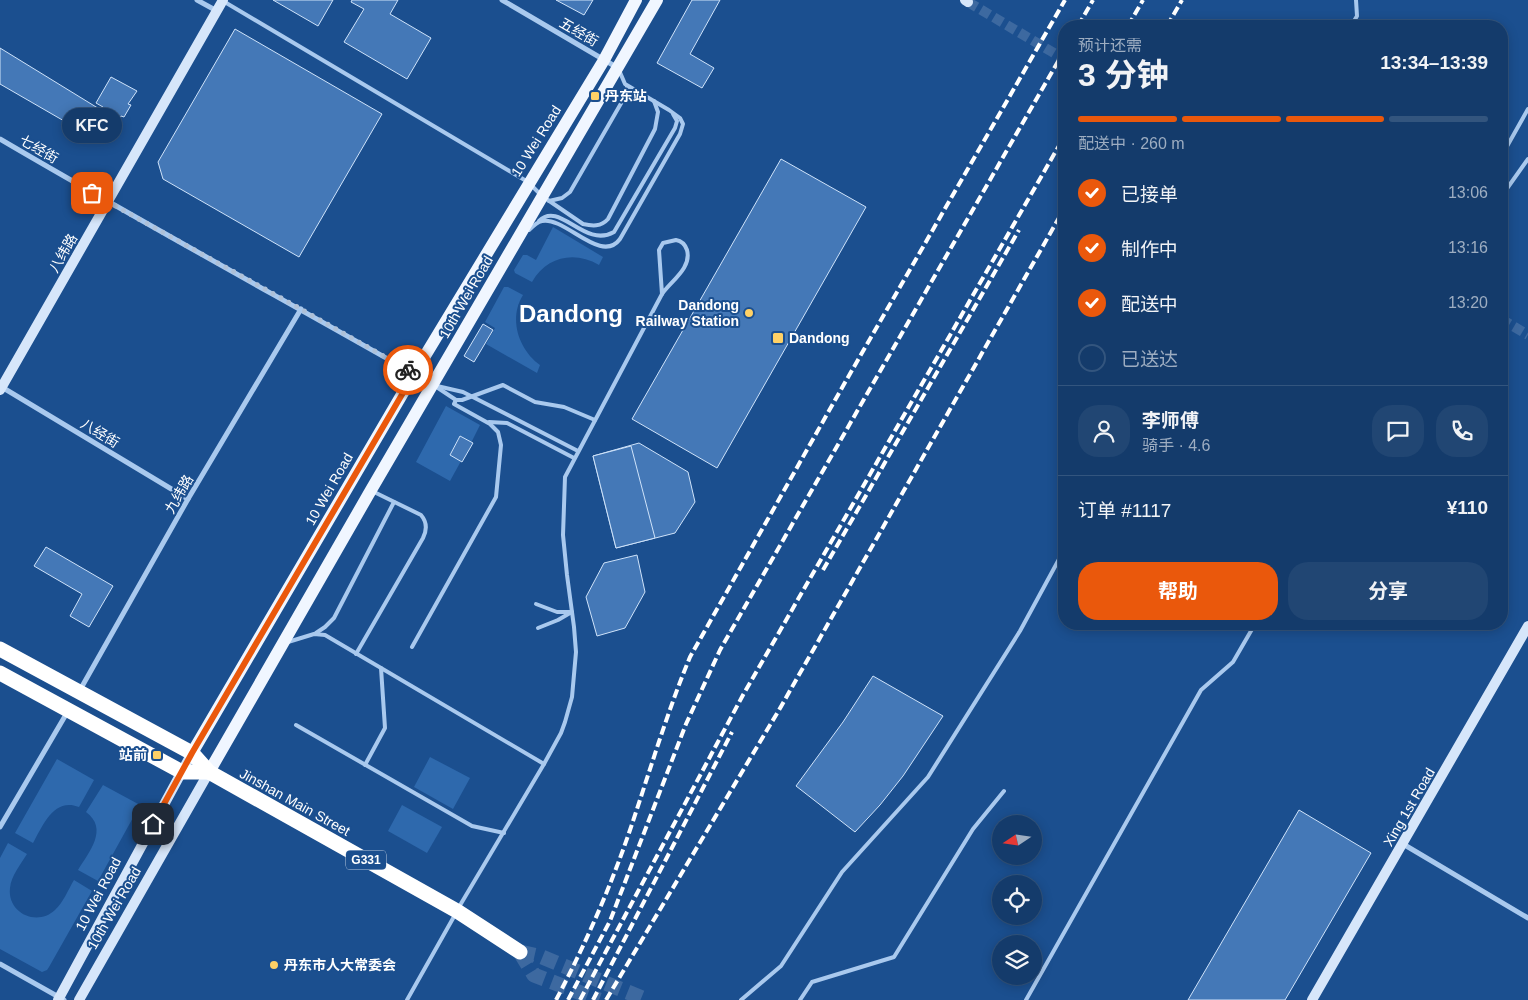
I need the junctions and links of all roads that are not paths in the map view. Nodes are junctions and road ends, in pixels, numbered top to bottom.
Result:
1 (197, 0) edge
2 (223, 0) edge
3 (502, 0) edge
4 (636, 0) edge
5 (657, 0) edge
6 (1356, 0) edge
7 (217, 11) junction
8 (1354, 20) edge
9 (604, 60) junction
10 (618, 68) junction
11 (627, 86) junction
12 (654, 101) junction
13 (1528, 109) edge
14 (669, 110) junction
15 (0, 139) edge
16 (1508, 145) edge
17 (1528, 159) edge
18 (528, 182) junction
19 (1508, 187) edge
20 (546, 199) junction
21 (108, 202) junction
22 (538, 223) junction
23 (518, 239) junction
24 (662, 294) junction
25 (301, 309) junction
26 (414, 374) junction
27 (433, 385) junction
28 (1, 388) edge
29 (471, 396) junction
30 (456, 400) junction
31 (595, 420) junction
32 (487, 422) junction
33 (578, 451) junction
34 (574, 458) junction
35 (371, 490) junction
36 (188, 499) junction
37 (394, 502) junction
38 (1058, 561) edge
39 (536, 604) dead end
40 (572, 612) junction
41 (538, 628) dead end
42 (1527, 629) edge
43 (1252, 630) edge
44 (314, 634) junction
45 (281, 645) junction
46 (412, 647) dead end
47 (0, 649) edge
48 (356, 654) junction
49 (381, 668) junction
50 (0, 672) edge
51 (79, 693) junction
52 (68, 711) junction
53 (296, 725) dead end
54 (192, 753) junction
55 (544, 764) junction
56 (365, 765) junction
57 (182, 772) junction
58 (209, 772) junction
59 (1004, 791) dead end
60 (0, 827) edge
61 (504, 833) junction
62 (1403, 844) junction
63 (457, 911) junction
64 (1528, 918) edge
65 (520, 952) dead end
66 (0, 964) edge
67 (60, 999) edge
68 (79, 1000) edge
69 (407, 1000) edge
70 (741, 1000) edge
71 (800, 1000) edge
72 (1026, 1000) edge
73 (1312, 1000) edge

1 - 7 street
2 - 7 street, 八纬路
2 - 18 lane
3 - 9 street, 五经街
4 - 9 main road, 10 Wei Road
5 - 10 main road, 10th Wei Road
6 - 8 lane
7 - 21 street, 八纬路
9 - 10 street, 五经街
9 - 18 main road, 10 Wei Road
10 - 11 lane
10 - 20 main road, 10th Wei Road
11 - 12 lane
11 - 20 lane
12 - 14 lane
12 - 20 lane
13 - 16 lane
14 - 22 lane
14 - 22 lane
15 - 21 street, 七经街
17 - 19 lane
18 - 20 lane
18 - 26 main road, 10 Wei Road
20 - 23 main road, 10th Wei Road
21 - 25 street, 七经街
21 - 28 street, 八纬路
22 - 23 lane
23 - 27 main road, 10th Wei Road
24 - 24 lane
24 - 31 lane
25 - 26 street, 七经街
25 - 36 street, 九纬路
26 - 27 street, 七经街
26 - 54 main road, 10 Wei Road
27 - 29 lane
27 - 30 lane
27 - 35 main road, 10th Wei Road
28 - 36 street, 八经街
29 - 30 lane
29 - 31 lane
29 - 33 lane
30 - 32 lane
31 - 33 lane
32 - 34 lane
32 - 46 lane
33 - 34 lane
34 - 40 lane
35 - 37 lane
35 - 45 main road, 10th Wei Road
36 - 51 street, 九纬路
37 - 44 lane
37 - 48 lane
38 - 70 lane
39 - 40 lane
40 - 41 lane
40 - 55 lane
42 - 62 street, Xing 1st Road
43 - 72 lane
44 - 45 lane
44 - 48 lane
45 - 58 main road, 10th Wei Road
47 - 51 highway, Jinshan Main Street / G331
48 - 49 lane
49 - 55 lane
49 - 56 lane
50 - 52 highway, Jinshan Main Street / G331
51 - 54 highway, Jinshan Main Street / G331
52 - 57 highway, Jinshan Main Street / G331
52 - 60 street
53 - 56 lane
54 - 57 street, 10 Wei Road
54 - 58 highway, Jinshan Main Street / G331
55 - 61 lane
56 - 61 lane
57 - 58 highway, Jinshan Main Street / G331
57 - 67 street, 10 Wei Road
58 - 63 highway, Jinshan Main Street / G331
58 - 68 street, 10th Wei Road
59 - 71 lane
61 - 63 lane
62 - 64 street
62 - 73 street, Xing 1st Road
63 - 65 highway, Jinshan Main Street / G331
63 - 69 lane
66 - 67 street

